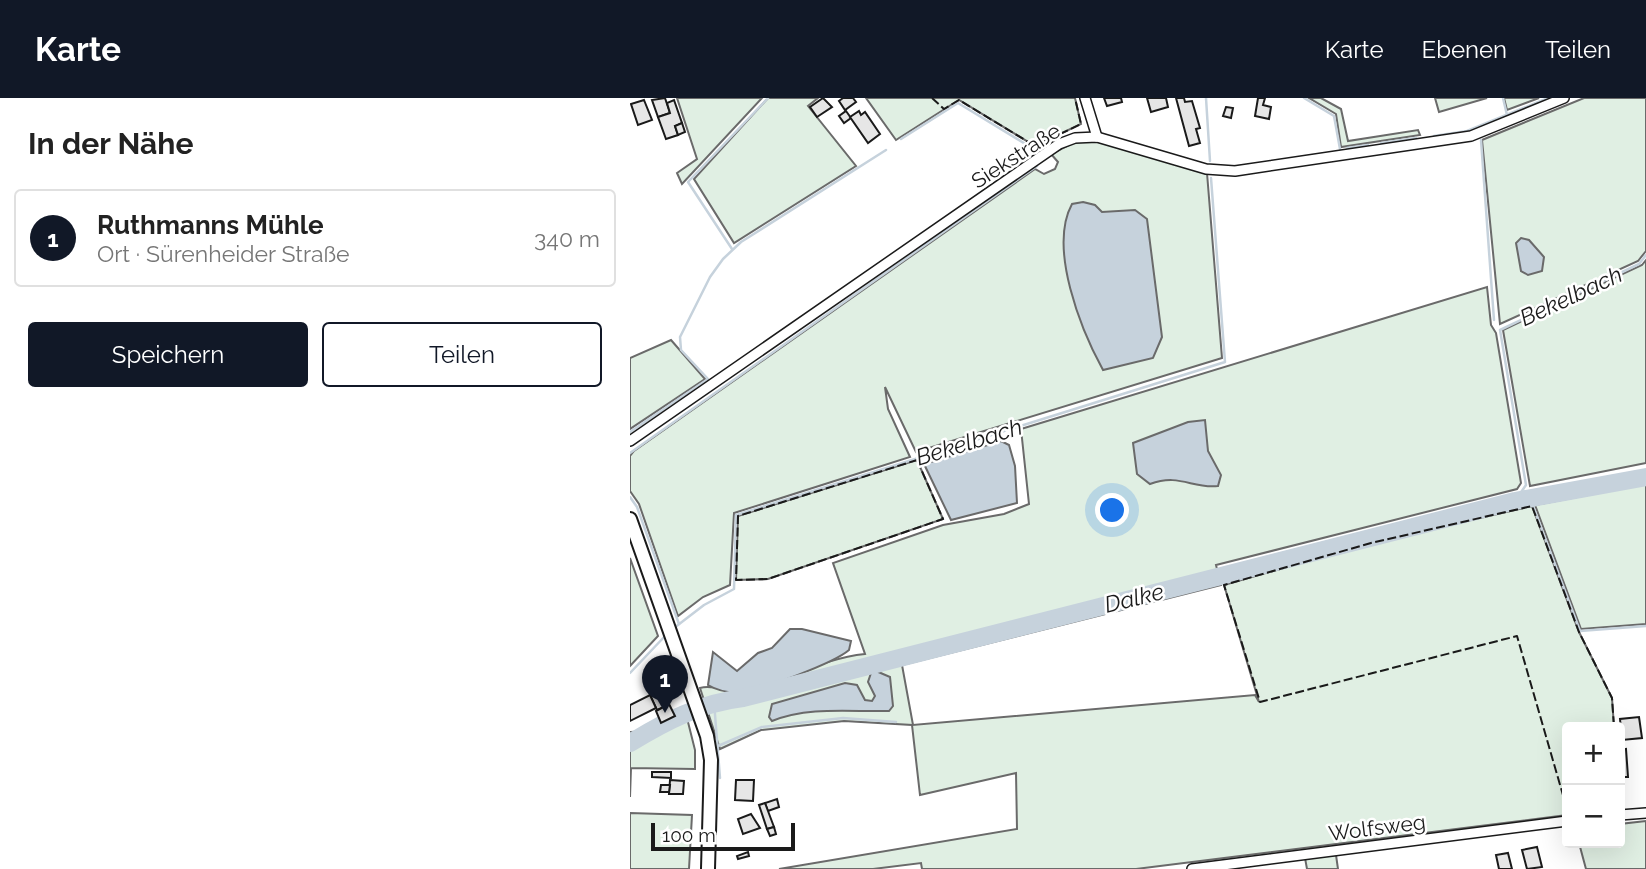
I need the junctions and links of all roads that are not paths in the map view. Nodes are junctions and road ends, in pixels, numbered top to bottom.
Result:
1 (1086, 98) edge
2 (1564, 98) edge
3 (1097, 137) junction
4 (630, 441) edge
5 (630, 519) edge
6 (1646, 813) edge
7 (1625, 815) edge
8 (1562, 822) edge
9 (708, 869) edge
10 (1192, 869) edge

1 - 3 street
2 - 3 street, Siekstraße
3 - 4 street, Siekstraße
5 - 9 street
6 - 7 street
8 - 10 street, Wolfsweg

